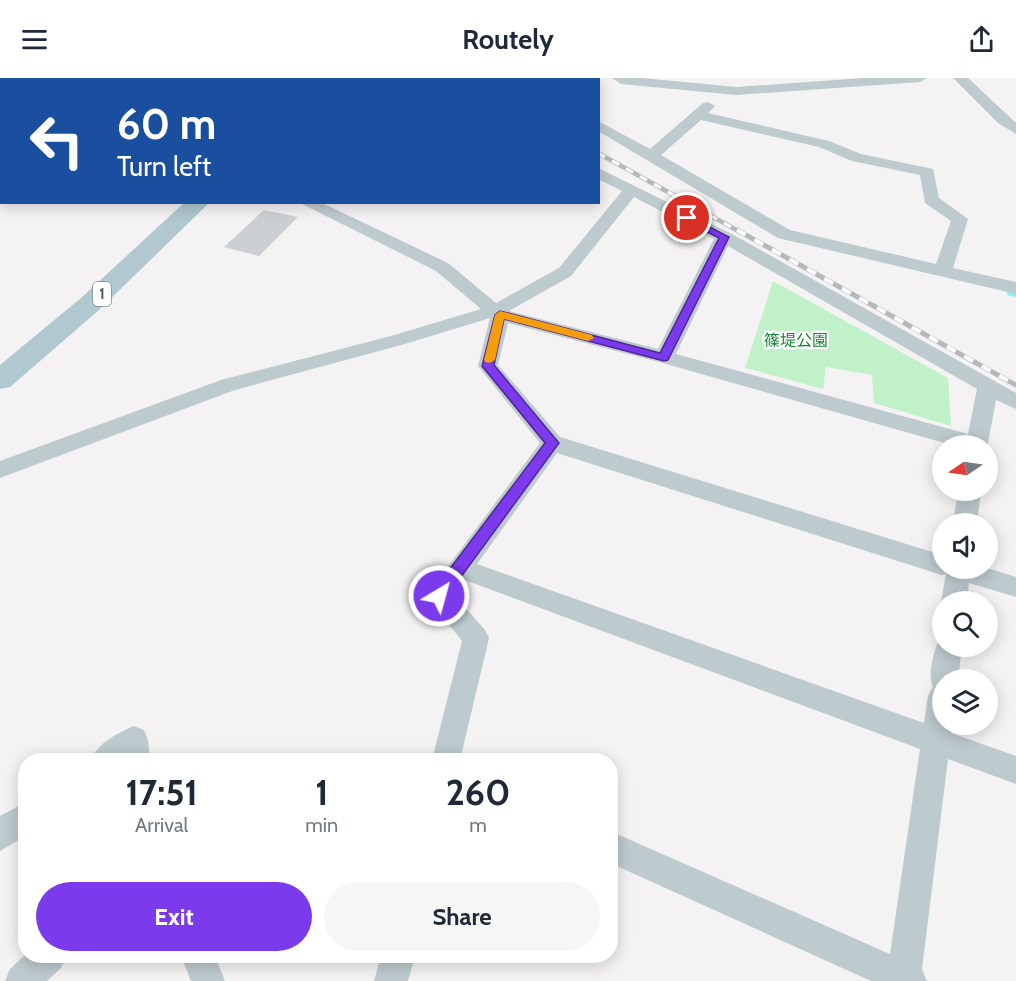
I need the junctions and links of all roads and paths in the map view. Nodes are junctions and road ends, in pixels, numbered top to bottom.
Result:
1 (619, 78) edge
2 (920, 78) edge
3 (960, 78) edge
4 (733, 87) edge
5 (698, 115) junction
6 (600, 126) edge
7 (1016, 130) edge
8 (650, 157) junction
9 (600, 175) edge
10 (631, 190) junction
11 (197, 204) edge
12 (310, 204) edge
13 (724, 237) junction
14 (943, 271) junction
15 (1016, 271) edge
16 (987, 282) junction
17 (1016, 288) edge
18 (499, 312) junction
19 (664, 357) junction
20 (0, 380) edge
21 (988, 386) junction
22 (1016, 402) edge
23 (941, 435) edge
24 (979, 435) edge
25 (552, 443) junction
26 (0, 470) edge
27 (932, 561) edge
28 (459, 568) junction
29 (990, 579) edge
30 (1016, 587) edge
31 (937, 735) edge
32 (936, 741) junction
33 (115, 753) edge
34 (135, 753) edge
35 (448, 753) edge
36 (1016, 770) edge
37 (18, 823) edge
38 (0, 835) edge
39 (618, 851) edge
40 (41, 963) edge
41 (201, 963) edge
42 (396, 963) edge
43 (906, 980) edge
44 (22, 981) edge
45 (208, 981) edge
46 (391, 981) edge

1 - 4 street
2 - 4 street
3 - 7 street
4 - 5 street
5 - 8 street
5 - 14 street
6 - 8 street
8 - 14 street
9 - 10 street
10 - 13 street
10 - 18 street
11 - 20 main road, 1
12 - 18 street
13 - 19 street
13 - 21 street
14 - 16 street
15 - 16 street
16 - 17 street
18 - 19 street
18 - 25 street
18 - 26 street
19 - 23 street
21 - 22 street
21 - 24 street
25 - 27 street
25 - 28 street
28 - 32 street
28 - 35 street
29 - 30 street
31 - 32 street
32 - 36 street
32 - 43 street
33 - 34 street
37 - 38 street
39 - 43 street
40 - 44 street
41 - 45 street
42 - 46 street

